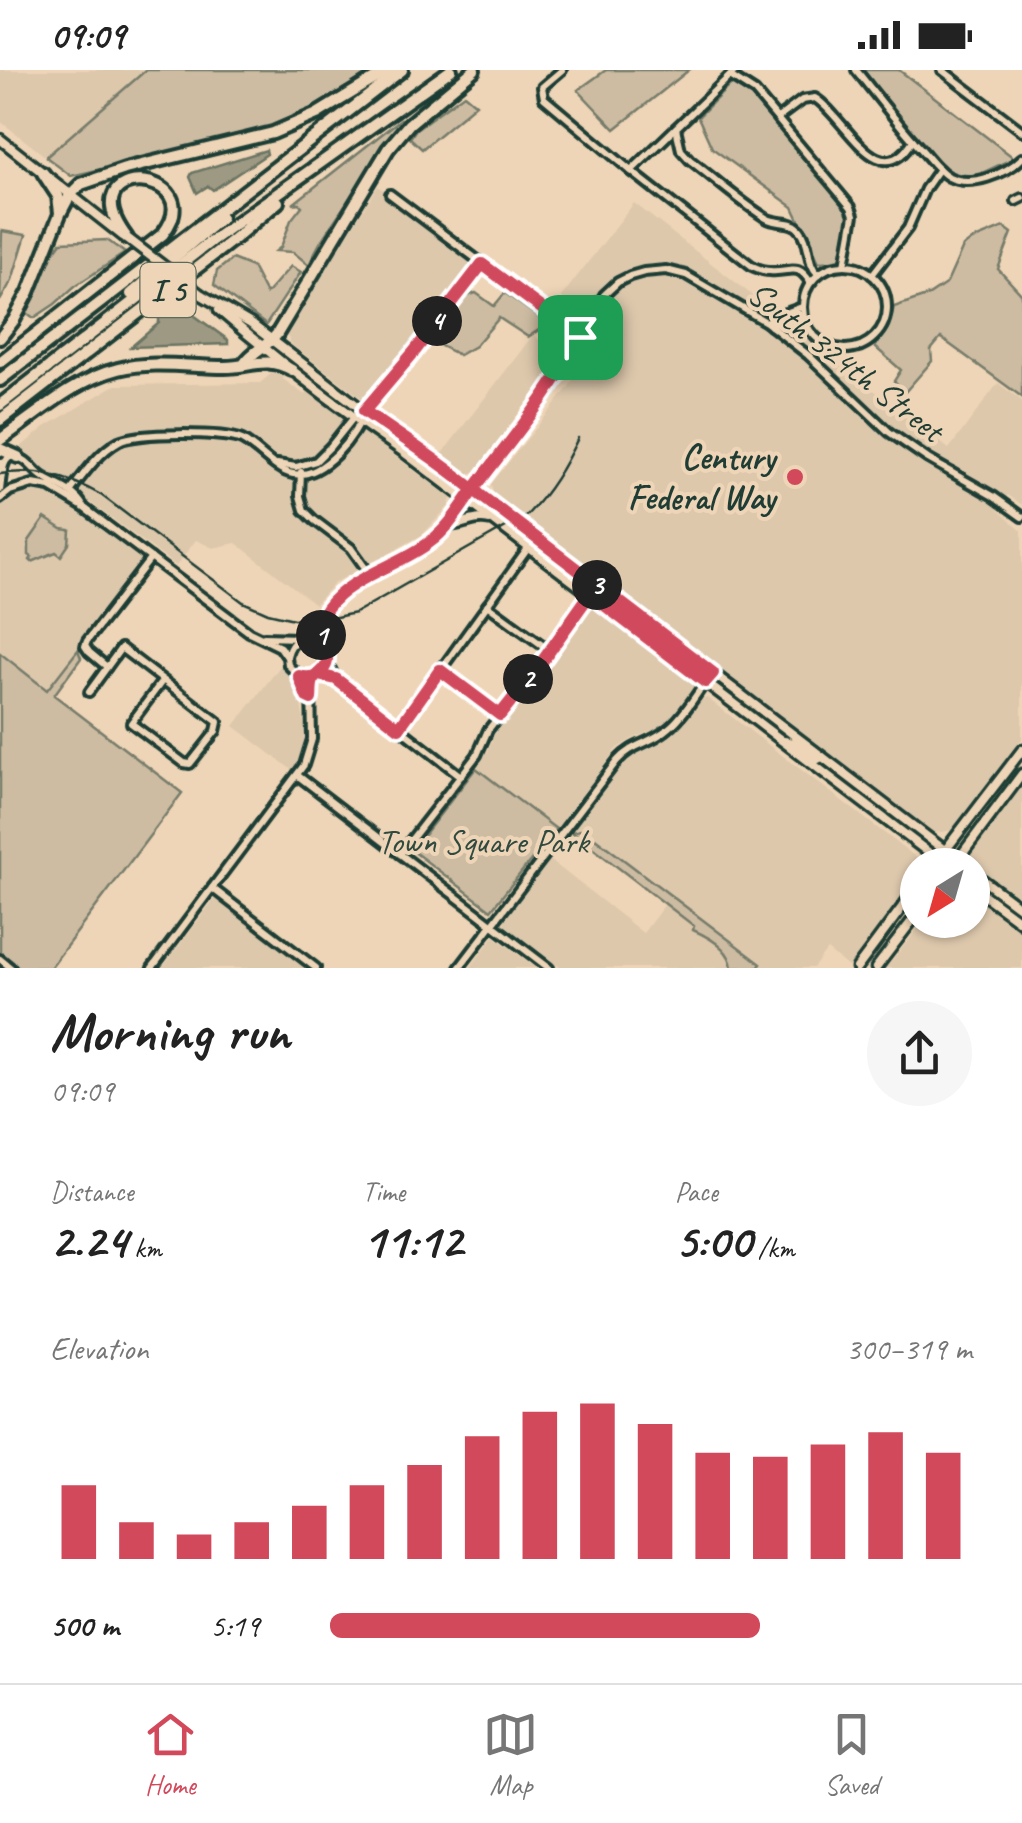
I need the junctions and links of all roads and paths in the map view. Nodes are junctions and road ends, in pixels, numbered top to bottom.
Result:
1 (388, 70) edge
2 (402, 70) edge
3 (451, 70) edge
4 (474, 70) edge
5 (562, 70) edge
6 (856, 70) edge
7 (942, 70) edge
8 (733, 73) edge
9 (778, 118) junction
10 (676, 128) junction
11 (1022, 131) edge
12 (0, 139) edge
13 (913, 140) junction
14 (305, 146) junction
15 (332, 156) junction
16 (1022, 158) edge
17 (939, 169) junction
18 (631, 172) junction
19 (43, 173) junction
20 (390, 194) dead end
21 (70, 195) junction
22 (60, 214) junction
23 (127, 238) junction
24 (482, 264) junction
25 (844, 265) junction
26 (799, 270) junction
27 (815, 272) junction
28 (872, 274) junction
29 (810, 282) junction
30 (802, 307) junction
31 (804, 320) junction
32 (769, 324) junction
33 (580, 337) junction
34 (0, 338) edge
35 (267, 343) junction
36 (0, 362) edge
37 (244, 364) junction
38 (292, 370) junction
39 (0, 380) edge
40 (1, 399) edge
41 (364, 411) junction
42 (0, 420) edge
43 (357, 420) junction
44 (0, 440) edge
45 (2, 451) edge
46 (18, 457) junction
47 (30, 465) junction
48 (301, 470) junction
49 (1, 471) edge
50 (20, 487) junction
51 (0, 490) edge
52 (474, 490) junction
53 (70, 492) junction
54 (0, 499) edge
55 (467, 500) junction
56 (83, 507) junction
57 (1022, 517) edge
58 (494, 520) junction
59 (448, 525) junction
60 (529, 547) junction
61 (539, 555) junction
62 (150, 558) junction
63 (371, 576) junction
64 (591, 580) junction
65 (590, 594) junction
66 (487, 605) junction
67 (638, 616) junction
68 (320, 620) junction
69 (263, 637) junction
70 (303, 638) junction
71 (322, 643) junction
72 (548, 650) junction
73 (287, 657) junction
74 (327, 662) junction
75 (107, 667) junction
76 (440, 670) junction
77 (713, 673) junction
78 (316, 675) junction
79 (299, 676) junction
80 (336, 679) junction
81 (164, 680) junction
82 (705, 682) junction
83 (89, 692) dead end
84 (311, 699) junction
85 (500, 715) junction
86 (399, 728) junction
87 (780, 740) junction
88 (1022, 750) edge
89 (822, 757) junction
90 (1022, 774) edge
91 (297, 775) junction
92 (461, 776) junction
93 (920, 848) edge
94 (941, 848) edge
95 (947, 848) edge
96 (969, 848) edge
97 (400, 854) junction
98 (990, 885) edge
99 (212, 888) junction
100 (990, 899) edge
101 (1022, 909) edge
102 (900, 911) edge
103 (1022, 923) edge
104 (493, 925) junction
105 (900, 936) edge
106 (0, 960) edge
107 (859, 967) edge
108 (11, 968) edge
109 (152, 968) edge
110 (316, 968) edge
111 (459, 968) edge
112 (548, 968) edge
113 (876, 968) edge

1 - 21 highway
2 - 14 highway, I 5
3 - 15 highway, I 5
4 - 35 highway
5 - 18 street
6 - 13 street
7 - 11 street
8 - 9 street
8 - 10 street
9 - 13 street
9 - 25 street
10 - 18 street
10 - 27 street
12 - 19 main road
13 - 17 street
14 - 39 highway, I 5
14 - 40 highway
15 - 40 highway
15 - 42 highway, I 5
16 - 17 street
17 - 28 street
18 - 26 street
19 - 21 main road
19 - 22 highway
20 - 24 street
21 - 22 highway
21 - 23 main road
22 - 34 highway
23 - 35 main road, bridge
23 - 36 highway
24 - 33 street
24 - 41 street
25 - 27 street
25 - 28 street
26 - 27 street
26 - 29 street
27 - 29 street
28 - 31 street
29 - 30 street
30 - 31 street
30 - 32 street
31 - 32 street
32 - 33 street, South 324th Street
32 - 57 street, South 324th Street
33 - 52 street
35 - 37 highway
35 - 38 main road
35 - 41 main road
37 - 38 highway
37 - 44 highway
38 - 43 main road
41 - 43 street
41 - 52 main road
43 - 48 street
43 - 55 main road
45 - 46 highway
46 - 47 street
46 - 49 street
47 - 50 street
47 - 53 street
48 - 53 street
48 - 63 street
49 - 50 street
49 - 51 street
50 - 54 street
50 - 56 street
52 - 55 street
52 - 64 main road
53 - 56 street
55 - 58 main road
55 - 59 street
56 - 62 street
58 - 59 main road
58 - 60 main road
59 - 63 street
60 - 61 main road
60 - 66 street
61 - 64 main road
61 - 65 main road
62 - 69 street
62 - 75 street
63 - 68 street
64 - 67 main road
65 - 67 main road
65 - 72 street
65 - 82 main road
66 - 72 street
66 - 76 street
67 - 77 main road
68 - 70 street
68 - 71 street
69 - 70 street
69 - 73 street
70 - 71 street
70 - 73 street
71 - 74 street
72 - 85 street
73 - 79 street
74 - 78 street
74 - 80 street
75 - 81 street
75 - 83 street
76 - 85 street
76 - 86 street
77 - 82 street
77 - 89 main road
78 - 79 street
78 - 80 street
78 - 84 street
79 - 84 street
80 - 86 street
81 - 81 street
82 - 87 main road
82 - 104 street
84 - 91 street
85 - 92 street
86 - 92 street
87 - 89 main road
87 - 93 main road
88 - 95 main road
89 - 94 main road
90 - 96 main road
91 - 97 street
91 - 99 street
92 - 97 street
97 - 104 street
98 - 101 main road
99 - 109 street
99 - 110 street
100 - 103 main road
102 - 107 main road
104 - 111 street
104 - 112 street
105 - 113 main road
106 - 108 street

